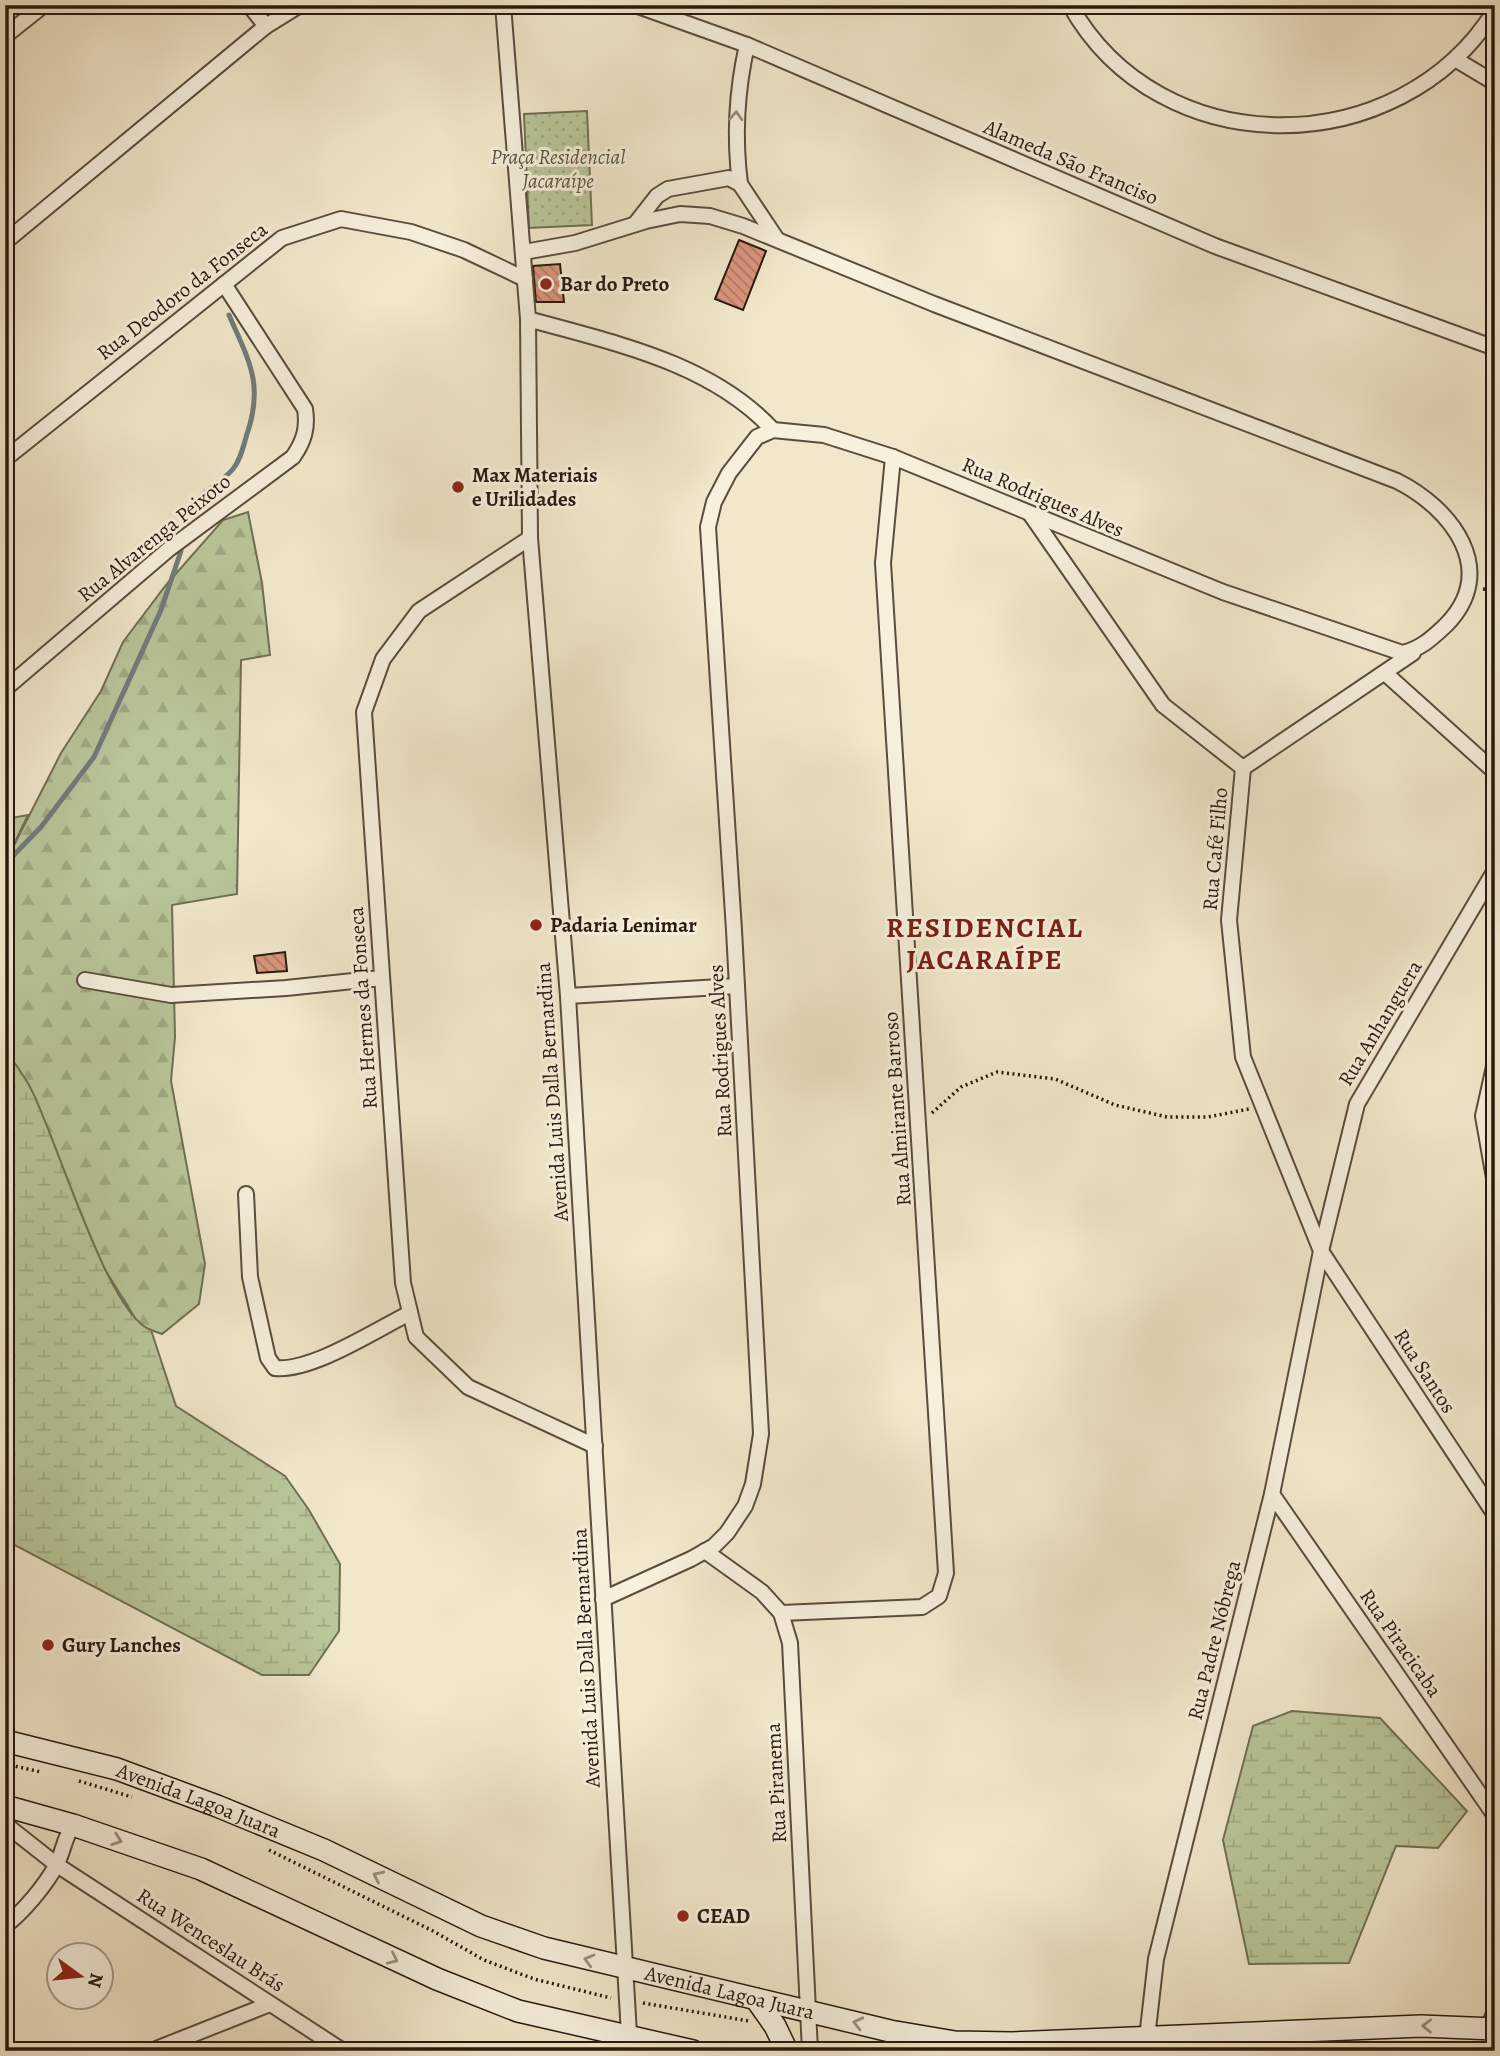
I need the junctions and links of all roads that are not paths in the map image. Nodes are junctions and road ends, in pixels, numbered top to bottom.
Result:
1 (44, 5) edge
2 (249, 5) edge
3 (300, 5) edge
4 (503, 5) edge
5 (635, 5) edge
6 (1069, 5) edge
7 (1495, 10) edge
8 (265, 26) junction
9 (5, 36) edge
10 (747, 46) junction
11 (1455, 59) junction
12 (1495, 83) edge
13 (740, 184) junction
14 (635, 224) junction
15 (777, 239) junction
16 (5, 242) edge
17 (524, 252) junction
18 (525, 279) junction
19 (224, 284) junction
20 (528, 318) junction
21 (1495, 348) edge
22 (772, 430) junction
23 (893, 457) junction
24 (5, 459) edge
25 (1031, 515) junction
26 (530, 538) junction
27 (1418, 649) junction
28 (1385, 673) junction
29 (5, 689) edge
30 (1243, 768) junction
31 (1495, 772) edge
32 (1495, 870) edge
33 (382, 978) junction
34 (85, 980) dead end
35 (737, 986) junction
36 (569, 996) junction
37 (1495, 1062) edge
38 (1495, 1184) edge
39 (246, 1194) dead end
40 (1321, 1251) junction
41 (410, 1313) junction
42 (595, 1446) junction
43 (1272, 1494) junction
44 (1495, 1515) edge
45 (705, 1551) junction
46 (603, 1599) junction
47 (780, 1613) junction
48 (5, 1741) edge
49 (5, 1806) edge
50 (1495, 1816) edge
51 (5, 1824) edge
52 (73, 1825) junction
53 (57, 1865) junction
54 (5, 1926) edge
55 (624, 1970) junction
56 (756, 1999) junction
57 (270, 2004) junction
58 (808, 2011) junction
59 (1492, 2022) edge
60 (1146, 2038) junction
61 (630, 2044) edge
62 (151, 2051) edge
63 (343, 2051) edge
64 (693, 2051) edge
65 (787, 2051) edge
66 (810, 2051) edge

1 - 9 street
2 - 8 street
3 - 8 street
4 - 17 street, Avenida Luis Dalla Bernardina
5 - 10 street, Alameda São Franciso
6 - 11 street
7 - 11 street
8 - 16 street
13 -> 10 street
10 - 21 street, Alameda São Franciso
11 - 12 street
13 - 14 street
13 - 15 street
14 - 15 street
14 - 17 street
15 - 27 street
17 - 18 street, Avenida Luis Dalla Bernardina
18 - 19 street, Rua Deodoro da Fonseca
18 - 20 street, Avenida Luis Dalla Bernardina
19 - 24 street, Rua Deodoro da Fonseca
19 - 29 street, Rua Alvarenga Peixoto
20 - 22 street
20 - 26 street, Avenida Luis Dalla Bernardina
22 - 23 street, Rua Rodrigues Alves
22 - 35 street, Rua Rodrigues Alves
23 - 25 street, Rua Rodrigues Alves
23 - 47 street, Rua Almirante Barroso
25 - 27 street, Rua Rodrigues Alves
25 - 30 street, Rua Café Filho
26 - 33 street, Rua Hermes da Fonseca
26 - 36 street, Avenida Luis Dalla Bernardina
27 - 28 street
28 - 30 street
28 - 31 street
30 - 40 street, Rua Café Filho
32 - 40 street, Rua Anhanguera
33 - 34 street
33 - 41 street, Rua Hermes da Fonseca
35 - 36 street
35 - 45 street, Rua Rodrigues Alves
36 - 42 street, Avenida Luis Dalla Bernardina
37 - 38 street
39 - 41 street
40 - 43 street, Rua Padre Nóbrega
40 - 44 street, Rua Santos
41 - 42 street, Rua Hermes da Fonseca
42 - 46 street, Avenida Luis Dalla Bernardina
43 - 50 street, Rua Piracicaba
43 - 60 street, Rua Padre Nóbrega
45 - 46 street, Rua Rodrigues Alves
45 - 47 street, Rua Piranema
46 - 55 street, Avenida Luis Dalla Bernardina
47 - 58 street, Rua Piranema
55 -> 48 main road, Avenida Lagoa Juara
49 - 52 main road
51 - 53 street, Rua Wenceslau Brás
52 - 53 street
52 -> 61 main road
53 - 54 street
53 - 57 street, Rua Wenceslau Brás
55 - 56 main road, Avenida Lagoa Juara
55 - 61 street, Avenida Luis Dalla Bernardina
56 - 58 main road, Avenida Lagoa Juara
56 - 65 main road
57 - 62 street
57 - 63 street, Rua Wenceslau Brás
60 -> 58 main road, Avenida Lagoa Juara
58 - 66 street, Rua Piranema
59 -> 60 main road, Avenida Lagoa Juara
61 - 64 main road

